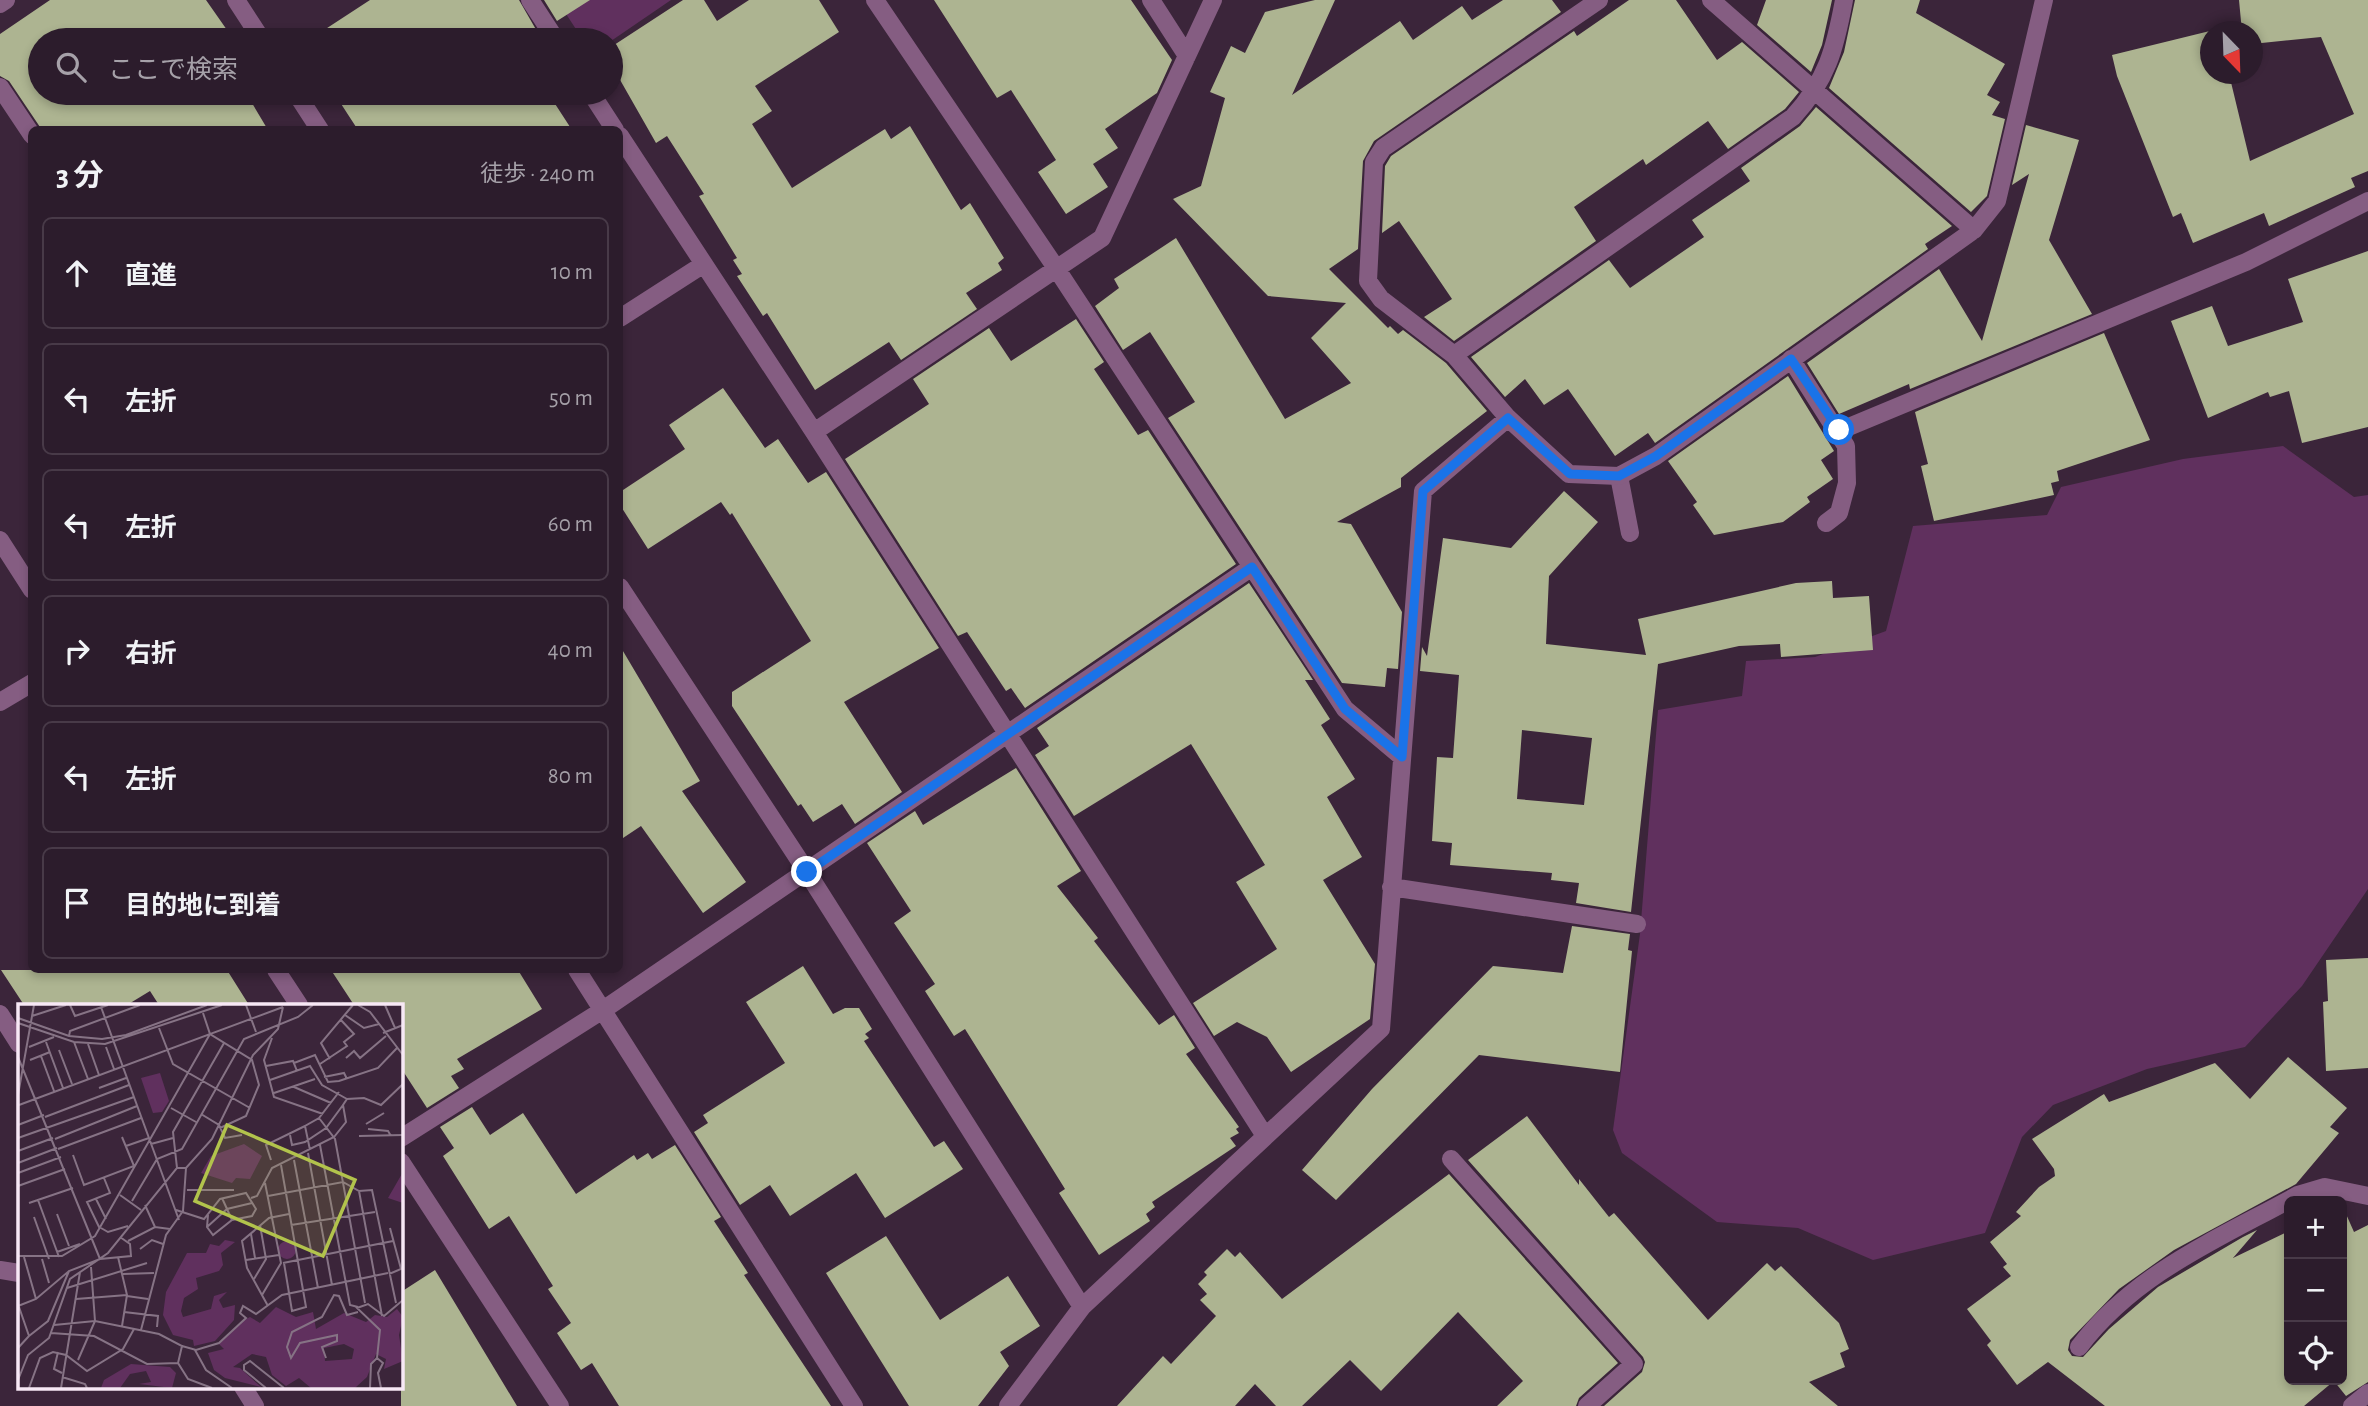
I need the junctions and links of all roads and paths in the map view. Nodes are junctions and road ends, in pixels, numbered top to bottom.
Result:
1 (6, 0) edge
2 (236, 0) edge
3 (530, 0) edge
4 (875, 0) edge
5 (1151, 0) edge
6 (1213, 0) edge
7 (1599, 0) edge
8 (1711, 0) edge
9 (1844, 0) edge
10 (2044, 0) edge
11 (0, 4) edge
12 (254, 28) edge
13 (548, 28) edge
14 (1187, 56) junction
15 (0, 88) edge
16 (1815, 93) junction
17 (304, 105) edge
18 (599, 105) edge
19 (317, 126) edge
20 (612, 126) edge
21 (28, 129) edge
22 (623, 141) edge
23 (2368, 201) edge
24 (1974, 230) junction
25 (704, 264) junction
26 (1056, 268) junction
27 (623, 316) edge
28 (1454, 355) junction
29 (1791, 359) junction
30 (1508, 418) junction
31 (1839, 430) junction
32 (814, 432) junction
33 (1619, 476) junction
34 (1826, 523) dead end
35 (1630, 533) dead end
36 (0, 540) edge
37 (1252, 567) junction
38 (28, 584) edge
39 (623, 592) edge
40 (28, 685) edge
41 (0, 702) edge
42 (1009, 735) junction
43 (1402, 757) junction
44 (807, 872) junction
45 (1391, 887) junction
46 (1637, 924) dead end
47 (278, 973) edge
48 (579, 973) edge
49 (298, 1004) edge
50 (603, 1010) junction
51 (0, 1014) edge
52 (18, 1042) edge
53 (1265, 1136) junction
54 (402, 1137) edge
55 (1451, 1159) dead end
56 (402, 1164) edge
57 (2368, 1196) edge
58 (0, 1270) edge
59 (18, 1273) edge
60 (1082, 1307) junction
61 (2078, 1347) dead end
62 (244, 1388) edge
63 (2368, 1393) edge
64 (255, 1406) edge
65 (559, 1406) edge
66 (855, 1406) edge
67 (1008, 1406) edge
68 (1587, 1406) edge
69 (2352, 1406) edge

1 - 11 street
2 - 12 street
3 - 13 street
4 - 26 street
5 - 14 street
6 - 14 street
7 - 28 street
8 - 16 street
9 - 16 street
10 - 24 street
14 - 26 street
15 - 21 street
16 - 24 street
16 - 28 street
17 - 19 street
18 - 20 street
22 - 25 street
23 - 31 street
24 - 29 street
25 - 27 street
25 - 32 street
26 - 32 street
26 - 37 street
28 - 30 street
29 - 31 street
29 - 33 street
30 - 33 street
30 - 43 street
31 - 34 street
32 - 42 street
33 - 35 street
36 - 38 street
37 - 42 street
37 - 43 street
39 - 44 street
40 - 41 street
42 - 44 street
42 - 53 street
43 - 45 street
44 - 50 street
44 - 60 street
45 - 46 street
45 - 53 street
47 - 49 street
48 - 50 street
50 - 54 street
50 - 66 street
51 - 52 street
53 - 60 street
55 - 68 street
56 - 65 street
57 - 61 street
58 - 59 street
60 - 67 street
62 - 64 street
63 - 69 street

